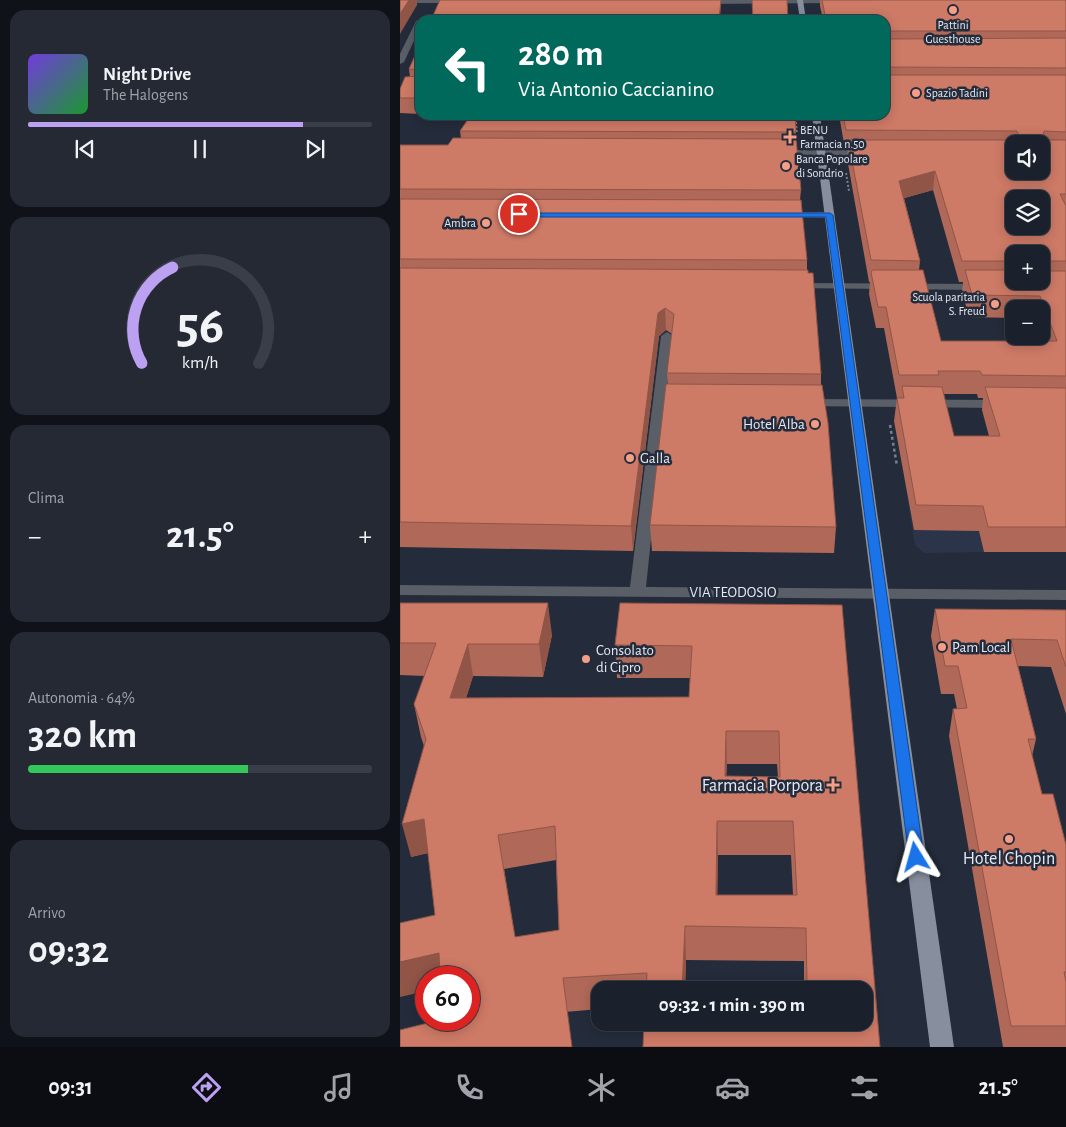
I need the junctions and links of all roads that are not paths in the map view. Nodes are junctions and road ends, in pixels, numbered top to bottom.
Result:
1 (400, 1) edge
2 (800, 1) edge
3 (465, 2) edge
4 (695, 2) edge
5 (851, 2) edge
6 (425, 11) edge
7 (802, 15) edge
8 (415, 37) edge
9 (400, 62) edge
10 (817, 120) edge
11 (769, 153) edge
12 (821, 153) junction
13 (880, 154) edge
14 (777, 215) edge
15 (830, 215) junction
16 (785, 286) edge
17 (839, 286) junction
18 (994, 287) edge
19 (666, 336) dead end
20 (659, 402) junction
21 (698, 402) edge
22 (794, 403) edge
23 (856, 403) junction
24 (1019, 404) edge
25 (400, 590) edge
26 (637, 592) junction
27 (881, 593) junction
28 (1066, 595) edge
29 (942, 1047) edge

1 - 6 street
2 - 4 street
2 - 5 street
2 - 7 main road
3 - 6 street
8 - 9 street
10 - 12 main road
11 - 12 street
12 - 13 street
12 - 15 main road
14 - 15 street
15 - 17 main road
16 - 17 street
17 - 18 street
17 - 23 main road
19 - 20 street
20 - 21 street
20 - 26 street
22 - 23 street
23 - 24 street
23 - 27 main road
25 - 26 street, VIA TEODOSIO
26 - 27 street, VIA TEODOSIO
27 - 28 street, VIA TEODOSIO
27 - 29 main road

